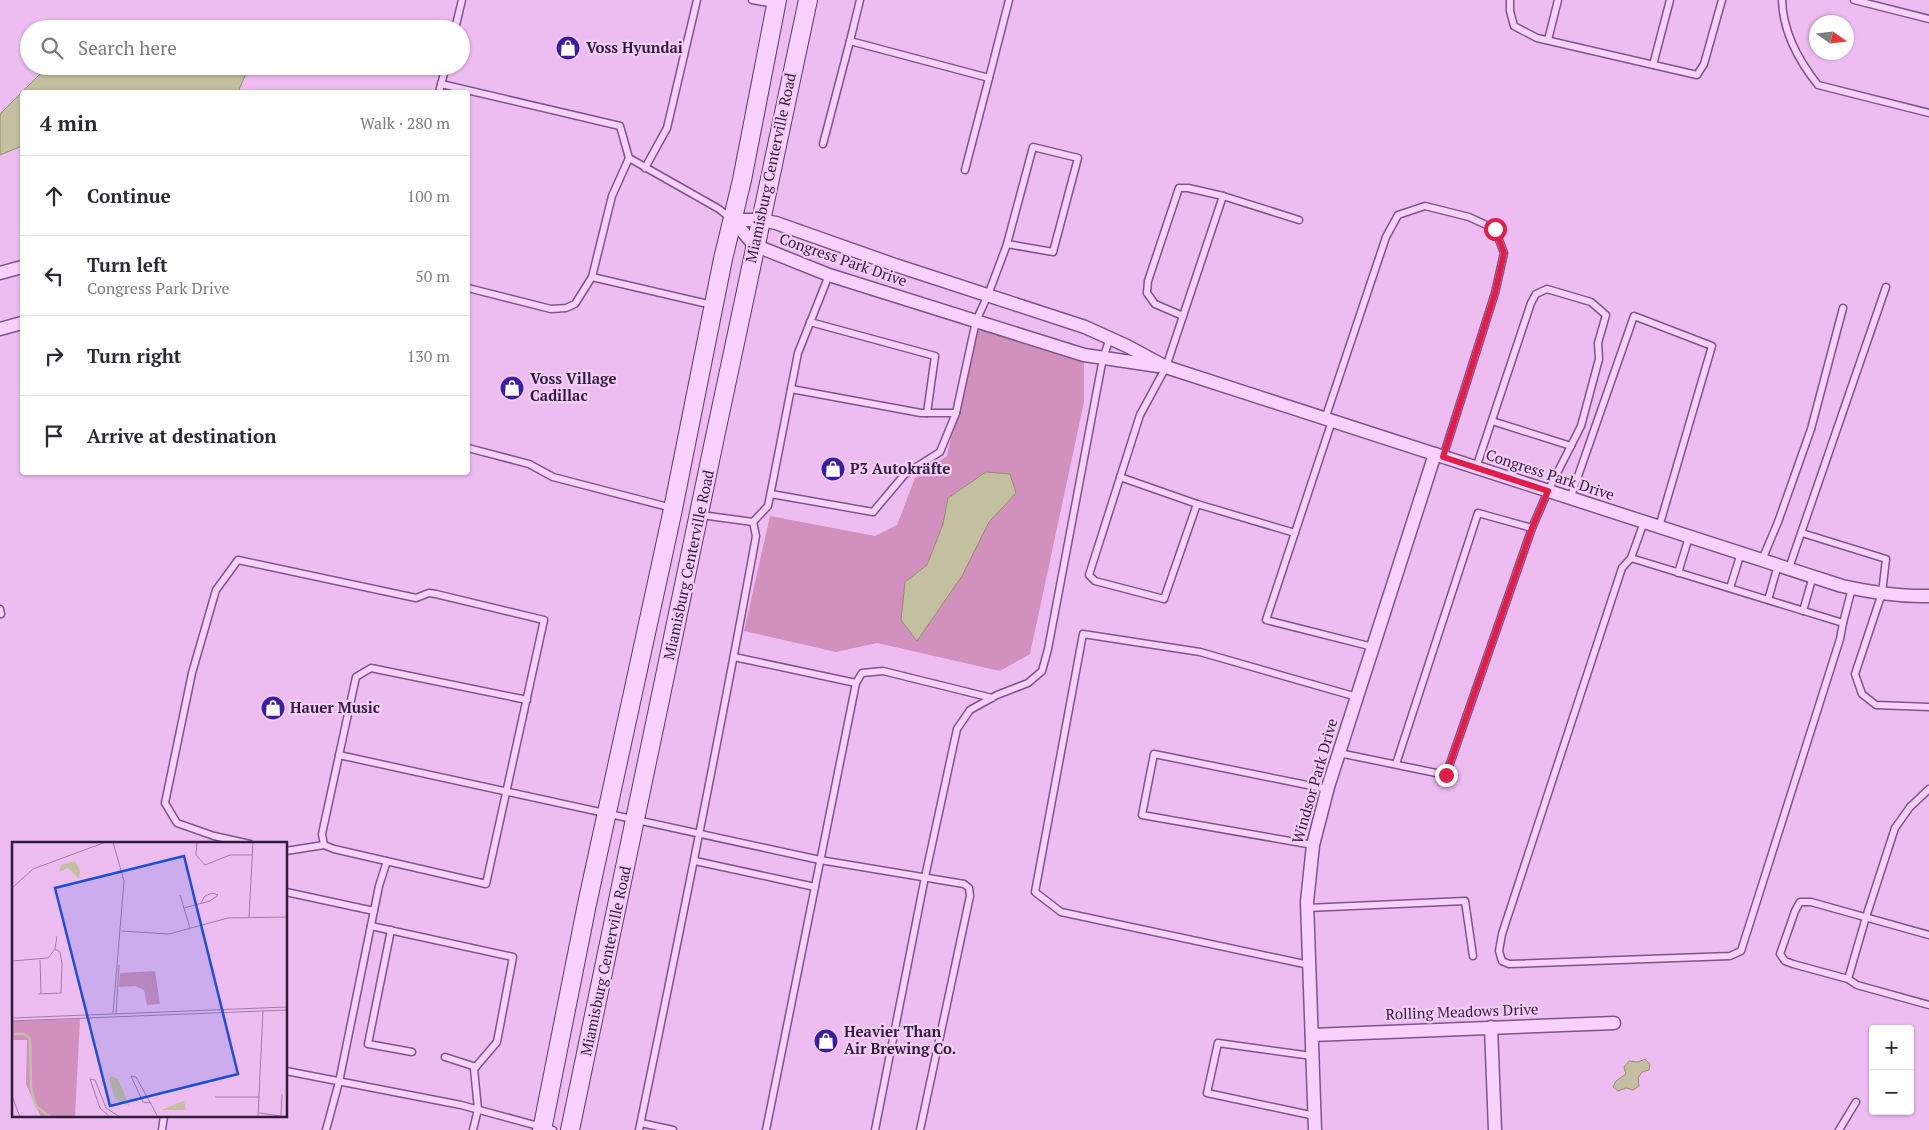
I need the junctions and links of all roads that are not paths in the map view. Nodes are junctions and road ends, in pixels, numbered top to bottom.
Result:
1 (462, 0) edge
2 (698, 0) edge
3 (752, 0) edge
4 (808, 0) edge
5 (860, 0) edge
6 (1009, 0) edge
7 (1510, 0) edge
8 (1558, 0) edge
9 (1670, 0) edge
10 (1722, 0) edge
11 (1782, 0) edge
12 (1854, 0) edge
13 (776, 2) edge
14 (1929, 19) edge
15 (457, 20) edge
16 (1548, 40) junction
17 (850, 41) junction
18 (1654, 65) junction
19 (444, 75) edge
20 (989, 78) junction
21 (441, 84) junction
22 (440, 90) edge
23 (467, 90) edge
24 (470, 91) edge
25 (1929, 113) edge
26 (823, 144) dead end
27 (629, 158) junction
28 (644, 168) junction
29 (965, 170) dead end
30 (1223, 196) junction
31 (733, 220) junction
32 (760, 220) junction
33 (1299, 220) dead end
34 (1007, 244) junction
35 (754, 246) junction
36 (20, 268) edge
37 (0, 273) edge
38 (830, 275) junction
39 (592, 277) junction
40 (1886, 287) dead end
41 (470, 289) edge
42 (988, 295) junction
43 (713, 305) junction
44 (1843, 308) dead end
45 (1183, 316) junction
46 (976, 321) junction
47 (810, 322) junction
48 (20, 324) edge
49 (0, 329) edge
50 (1110, 338) junction
51 (1103, 358) junction
52 (1166, 367) junction
53 (791, 389) junction
54 (927, 413) junction
55 (956, 413) junction
56 (1328, 420) junction
57 (1492, 421) junction
58 (1571, 446) junction
59 (470, 449) edge
60 (1439, 455) junction
61 (1476, 468) junction
62 (1120, 478) junction
63 (1548, 491) junction
64 (771, 494) junction
65 (1570, 498) junction
66 (1197, 504) junction
67 (673, 509) junction
68 (699, 515) junction
69 (753, 522) junction
70 (1644, 522) junction
71 (1659, 527) junction
72 (1532, 528) junction
73 (1802, 532) junction
74 (1294, 533) junction
75 (1689, 537) junction
76 (1741, 553) junction
77 (1631, 558) junction
78 (1762, 560) junction
79 (1783, 567) junction
80 (1678, 573) junction
81 (1813, 576) junction
82 (1730, 588) junction
83 (1852, 588) junction
84 (1882, 593) junction
85 (1929, 596) edge
86 (1768, 600) junction
87 (1803, 611) junction
88 (1843, 623) junction
89 (1373, 647) junction
90 (734, 657) junction
91 (856, 683) junction
92 (1358, 697) junction
93 (992, 698) junction
94 (527, 700) junction
95 (1929, 707) edge
96 (1339, 753) junction
97 (339, 755) junction
98 (1396, 764) junction
99 (1327, 789) junction
100 (1929, 789) edge
101 (507, 791) junction
102 (607, 814) junction
103 (636, 821) junction
104 (701, 834) junction
105 (241, 842) edge
106 (324, 845) junction
107 (1313, 845) junction
108 (288, 851) edge
109 (820, 860) junction
110 (387, 861) junction
111 (695, 861) junction
112 (925, 877) junction
113 (814, 887) junction
114 (288, 892) edge
115 (1307, 908) junction
116 (374, 911) junction
117 (1866, 917) junction
118 (371, 926) junction
119 (391, 930) junction
120 (1929, 935) edge
121 (1473, 956) dead end
122 (1309, 965) junction
123 (1848, 979) junction
124 (1929, 1005) edge
125 (1614, 1023) dead end
126 (1491, 1027) junction
127 (1312, 1035) junction
128 (412, 1052) dead end
129 (1312, 1056) junction
130 (445, 1057) dead end
131 (476, 1067) junction
132 (288, 1071) edge
133 (339, 1082) junction
134 (1856, 1102) dead end
135 (478, 1109) junction
136 (1315, 1116) junction
137 (640, 1126) edge
138 (546, 1129) edge
139 (326, 1130) edge
140 (473, 1130) edge
141 (570, 1130) edge
142 (673, 1130) edge
143 (766, 1130) edge
144 (875, 1130) edge
145 (920, 1130) edge
146 (1316, 1130) edge
147 (1494, 1130) edge
148 (1839, 1130) edge

1 - 15 lane
2 - 28 lane
3 - 13 lane
4 - 32 main road, Miamisburg Centerville Road
5 - 17 lane
6 - 20 lane
7 - 16 lane
8 - 16 lane
9 - 18 lane
10 - 18 lane
11 - 25 lane
12 - 14 lane
13 - 31 main road, Miamisburg Centerville Road
16 - 18 lane
17 - 20 lane
17 - 26 lane
19 - 21 lane
20 - 29 lane
21 - 22 lane
21 - 23 lane
24 - 27 lane
27 - 28 lane
27 - 39 lane
28 - 31 lane
30 - 33 lane
30 - 45 lane
30 - 45 lane
31 - 32 street, Congress Park Drive
31 - 35 street
31 - 43 main road, Miamisburg Centerville Road
32 - 35 main road, Miamisburg Centerville Road
32 - 42 street, Congress Park Drive
34 - 34 lane
34 - 42 lane
35 - 38 street, Congress Park Drive
35 - 68 main road, Miamisburg Centerville Road
36 - 37 street
38 - 46 street, Congress Park Drive
38 - 47 lane
39 - 41 lane
39 - 43 lane
40 - 73 lane
42 - 46 lane
42 - 50 street, Congress Park Drive
43 - 67 main road, Miamisburg Centerville Road
44 - 78 lane
45 - 52 lane
46 - 51 street, Congress Park Drive
46 - 55 lane
47 - 53 lane
47 - 54 lane
48 - 49 street
50 - 51 lane
50 - 52 street, Congress Park Drive
51 - 52 street, Congress Park Drive
51 - 93 lane
52 - 56 street, Congress Park Drive
52 - 62 lane
53 - 54 lane
53 - 64 lane
54 - 55 lane
55 - 64 lane
56 - 60 street, Congress Park Drive
56 - 60 lane
56 - 74 lane
57 - 58 lane
57 - 58 lane
57 - 61 lane
58 - 63 lane
59 - 67 lane
60 - 61 street, Congress Park Drive
60 - 89 street, Windsor Park Drive
61 - 63 street, Congress Park Drive
62 - 66 lane
62 - 66 lane
63 - 65 street, Congress Park Drive
63 - 72 lane
64 - 69 lane
65 - 70 street, Congress Park Drive
65 - 71 lane
66 - 74 lane
67 - 68 main road
67 - 102 main road, Miamisburg Centerville Road
68 - 69 lane
68 - 103 main road, Miamisburg Centerville Road
69 - 90 lane
70 - 71 street, Congress Park Drive
70 - 77 lane
71 - 75 street, Congress Park Drive
72 - 98 lane
72 - 98 lane
73 - 79 lane
73 - 84 lane
74 - 89 lane
75 - 76 street, Congress Park Drive
75 - 80 lane
76 - 78 street, Congress Park Drive
76 - 82 lane
77 - 80 lane
77 - 88 lane
78 - 79 street, Congress Park Drive
79 - 81 street, Congress Park Drive
79 - 86 lane
80 - 82 lane
81 - 83 street, Congress Park Drive
81 - 87 lane
82 - 86 lane
83 - 84 street, Congress Park Drive
83 - 88 lane
84 - 85 street, Congress Park Drive
84 - 95 lane
86 - 87 lane
87 - 88 lane
89 - 92 street, Windsor Park Drive
90 - 91 lane
90 - 104 lane
91 - 93 lane
91 - 109 lane
92 - 96 street, Windsor Park Drive
92 - 122 lane
93 - 112 lane
94 - 97 lane
94 - 101 lane
94 - 105 lane
96 - 98 lane
96 - 99 street, Windsor Park Drive
97 - 101 lane
97 - 106 lane
99 - 107 street, Windsor Park Drive
99 - 107 lane
100 - 117 lane
101 - 102 lane
101 - 110 lane
102 - 103 lane
102 - 138 main road, Miamisburg Centerville Road
103 - 104 lane
103 - 141 main road, Miamisburg Centerville Road
104 - 109 lane
104 - 111 lane
106 - 108 lane
106 - 110 lane
107 - 115 street, Windsor Park Drive
109 - 112 lane
109 - 113 lane
110 - 116 lane
111 - 113 lane
111 - 137 lane
112 - 144 lane
112 - 145 lane
113 - 143 lane
114 - 116 lane
115 - 121 lane
115 - 122 street, Windsor Park Drive
116 - 118 lane
117 - 120 lane
117 - 123 lane
117 - 123 lane
118 - 119 lane
118 - 133 lane
119 - 128 lane
119 - 131 lane
122 - 127 street, Windsor Park Drive
123 - 124 lane
125 - 126 street, Rolling Meadows Drive
126 - 127 street, Rolling Meadows Drive
126 - 147 street
127 - 129 street, Windsor Park Drive
129 - 136 street, Windsor Park Drive
129 - 136 lane
130 - 131 lane
131 - 135 lane
132 - 133 lane
133 - 135 lane
133 - 139 lane
134 - 148 lane
135 - 138 lane
135 - 140 lane
136 - 146 street, Windsor Park Drive
137 - 142 lane

